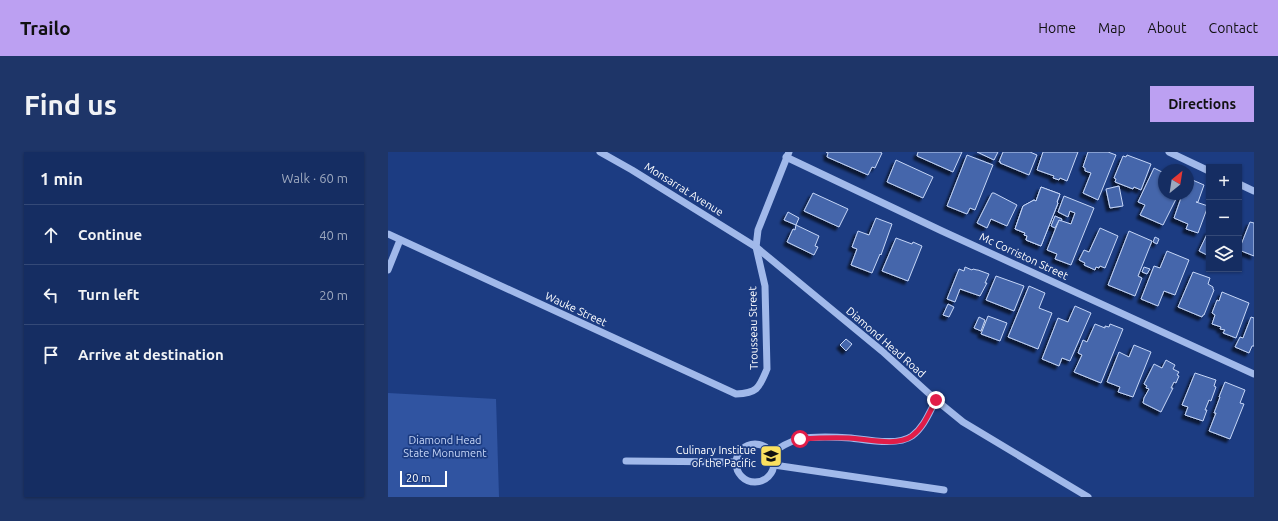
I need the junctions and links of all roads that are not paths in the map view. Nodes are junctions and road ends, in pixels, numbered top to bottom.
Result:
1 (600, 152) edge
2 (1169, 152) edge
3 (788, 155) edge
4 (1206, 169) edge
5 (1242, 185) edge
6 (1254, 191) edge
7 (388, 234) edge
8 (400, 240) junction
9 (756, 247) junction
10 (388, 270) edge
11 (1254, 374) edge
12 (757, 390) joint
13 (936, 400) junction
14 (772, 453) junction
15 (626, 461) dead end
16 (736, 462) junction
17 (774, 465) junction
18 (944, 490) dead end
19 (1088, 497) edge

1 - 9 street, Monsarrat Avenue
2 - 4 street
3 - 9 street, Trousseau Street
3 - 11 street, Mc Corriston Street
5 - 6 street
7 - 8 street, Wauke Street
8 - 10 street
8 - 12 street, Wauke Street
9 - 12 street, Trousseau Street
9 - 13 street, Diamond Head Road
13 - 14 street
13 - 19 street, Diamond Head Road
14 - 16 street
14 - 17 street
15 - 16 street
16 - 17 street
17 - 18 street

